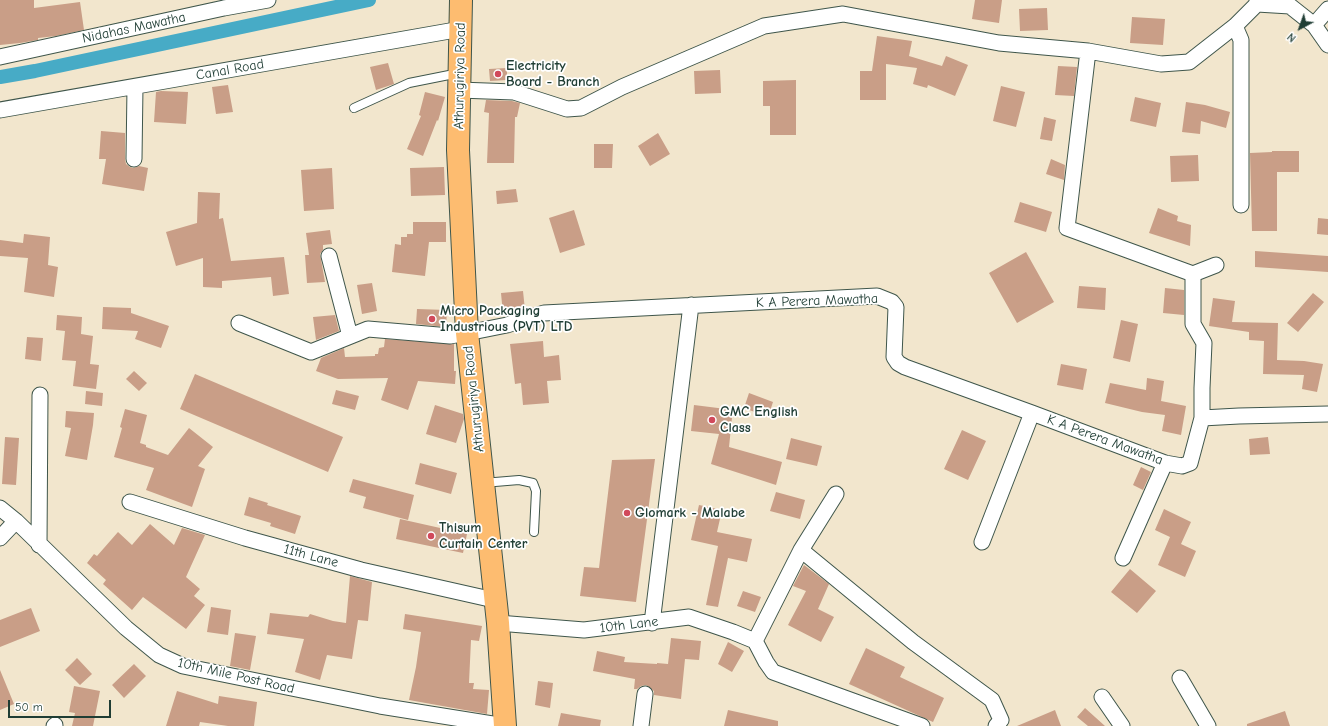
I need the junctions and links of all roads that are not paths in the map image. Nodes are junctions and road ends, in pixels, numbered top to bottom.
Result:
1 (268, 0) edge
2 (1257, 2) edge
3 (1328, 9) edge
4 (461, 15) edge
5 (1314, 25) junction
6 (1235, 26) junction
7 (1328, 45) edge
8 (1088, 51) junction
9 (0, 57) edge
10 (459, 82) junction
11 (135, 86) junction
12 (354, 108) dead end
13 (0, 110) edge
14 (134, 159) dead end
15 (1241, 205) dead end
16 (329, 256) dead end
17 (1216, 265) dead end
18 (1193, 274) junction
19 (691, 305) junction
20 (239, 323) dead end
21 (467, 333) junction
22 (350, 336) junction
23 (40, 395) dead end
24 (1032, 413) junction
25 (1328, 414) edge
26 (1202, 418) junction
27 (1165, 463) junction
28 (482, 483) junction
29 (836, 494) dead end
30 (130, 502) dead end
31 (0, 508) edge
32 (16, 521) junction
33 (534, 532) dead end
34 (0, 538) edge
35 (982, 542) dead end
36 (39, 545) junction
37 (801, 550) junction
38 (1123, 558) dead end
39 (494, 600) junction
40 (498, 623) junction
41 (652, 623) junction
42 (755, 641) junction
43 (1180, 678) dead end
44 (645, 694) dead end
45 (1102, 697) dead end
46 (505, 726) edge
47 (641, 726) edge
48 (922, 726) edge
49 (996, 726) edge
50 (1122, 726) edge
51 (1208, 726) edge

1 - 9 street, Nidahas Mawatha
2 - 5 street
2 - 6 street
3 - 5 street
4 - 10 main road, Athurugiriya Road
4 - 11 street, Canal Road
5 - 7 street
6 - 8 street
6 - 15 street
8 - 10 street
8 - 18 street
10 - 12 lane
10 - 21 main road, Athurugiriya Road
11 - 13 street, Canal Road
11 - 14 street
16 - 22 street
17 - 18 street
18 - 26 street
19 - 21 street, K A Perera Mawatha
19 - 24 street, K A Perera Mawatha
19 - 41 street
20 - 22 street, K A Perera Mawatha
21 - 22 street, K A Perera Mawatha
21 - 28 main road, Athurugiriya Road
23 - 36 street
24 - 27 street, K A Perera Mawatha
24 - 35 street
25 - 26 street
26 - 27 street, K A Perera Mawatha
27 - 38 street
28 - 33 lane
28 - 39 main road, Athurugiriya Road
29 - 37 street
30 - 39 street, 11th Lane
31 - 32 street, 10th Mile Post Road
32 - 34 street
32 - 36 street, 10th Mile Post Road
36 - 46 street, 10th Mile Post Road
37 - 42 street
37 - 49 street
39 - 40 main road, Athurugiriya Road
40 - 41 street, 10th Lane
40 - 46 main road, Athurugiriya Road
41 - 42 street, 10th Lane
42 - 48 street
43 - 51 street
44 - 47 street
45 - 50 street

